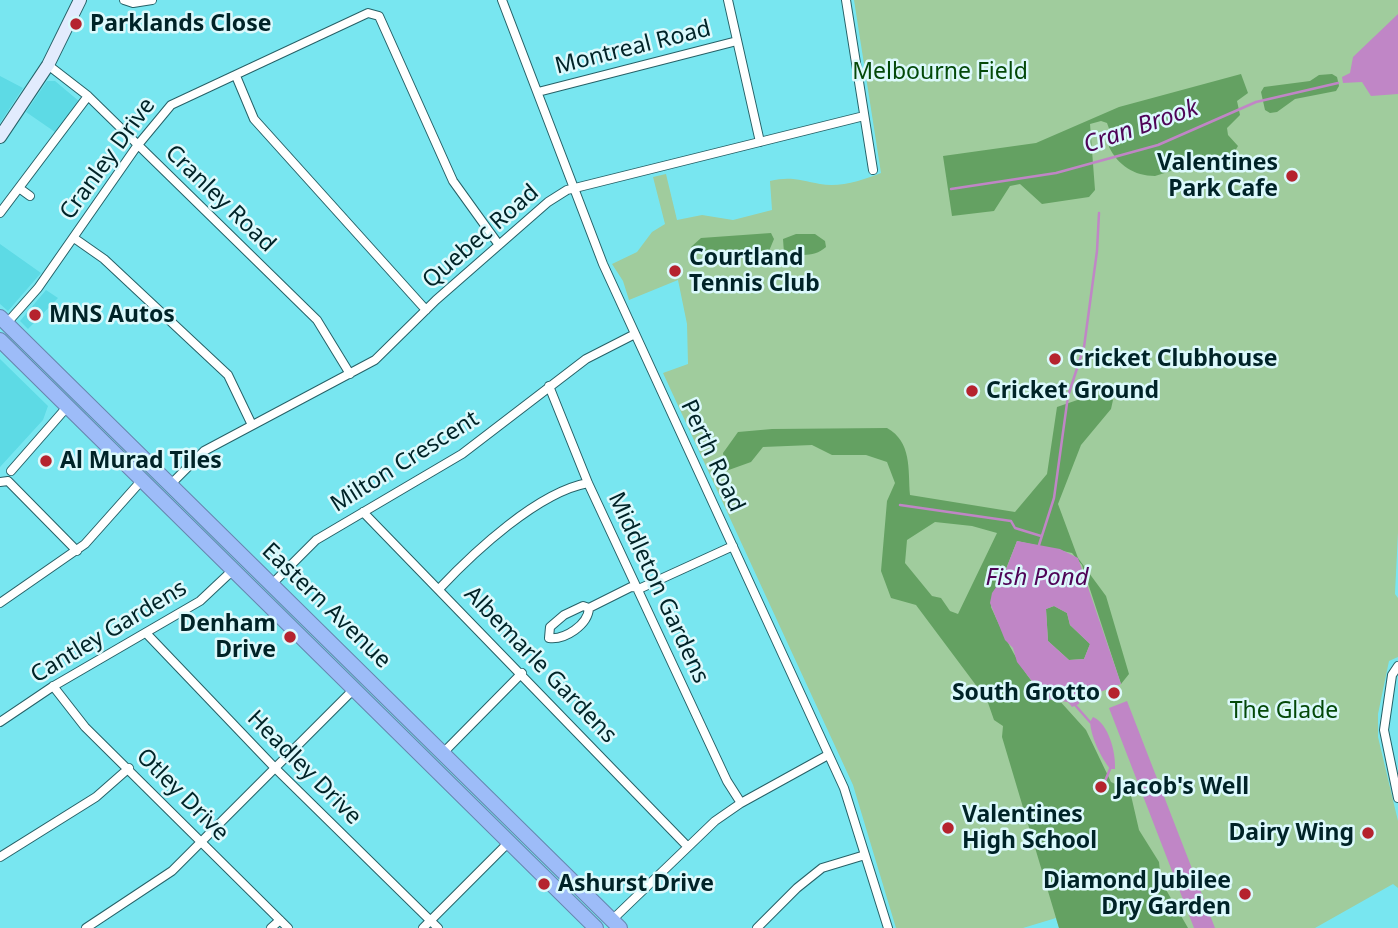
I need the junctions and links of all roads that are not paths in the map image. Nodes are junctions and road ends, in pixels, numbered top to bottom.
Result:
1 (80, 0) edge
2 (124, 0) edge
3 (152, 0) edge
4 (502, 0) edge
5 (728, 0) edge
6 (846, 0) edge
7 (737, 41) junction
8 (48, 65) junction
9 (236, 76) junction
10 (538, 92) junction
11 (88, 96) junction
12 (864, 116) junction
13 (0, 137) edge
14 (760, 142) junction
15 (137, 146) junction
16 (873, 170) dead end
17 (19, 188) junction
18 (573, 189) junction
19 (30, 196) dead end
20 (0, 213) edge
21 (74, 239) junction
22 (499, 246) junction
23 (426, 310) junction
24 (3, 320) edge
25 (635, 334) junction
26 (0, 340) edge
27 (350, 374) junction
28 (549, 386) junction
29 (67, 407) junction
30 (252, 425) junction
31 (11, 471) dead end
32 (142, 480) junction
33 (4, 482) edge
34 (588, 482) junction
35 (171, 484) junction
36 (363, 512) junction
37 (733, 546) junction
38 (77, 551) junction
39 (233, 569) junction
40 (272, 584) junction
41 (636, 588) junction
42 (440, 589) junction
43 (0, 603) edge
44 (589, 608) junction
45 (146, 633) junction
46 (1398, 666) edge
47 (522, 673) junction
48 (53, 687) junction
49 (354, 689) junction
50 (0, 722) edge
51 (443, 753) junction
52 (828, 755) junction
53 (129, 768) junction
54 (275, 768) junction
55 (1398, 798) edge
56 (740, 803) junction
57 (510, 841) junction
58 (202, 842) junction
59 (687, 846) junction
60 (865, 855) junction
61 (0, 857) edge
62 (280, 920) junction
63 (430, 920) junction
64 (616, 924) edge
65 (593, 927) edge
66 (86, 928) edge
67 (271, 928) edge
68 (288, 928) edge
69 (423, 928) edge
70 (438, 928) edge
71 (757, 928) edge
72 (888, 928) edge

1 - 8 street
2 - 3 street
4 - 10 street, Perth Road
5 - 7 street
6 - 12 street
7 - 10 street, Montreal Road
7 - 14 street
8 - 11 street, Cranley Road
8 - 13 street
9 - 15 street, Cranley Drive
9 - 22 street, Cranley Drive
9 - 23 street
10 - 18 street, Perth Road
11 - 15 street, Cranley Road
11 - 17 street
12 - 14 street, Quebec Road
12 - 16 street
14 - 18 street, Quebec Road
15 - 21 street, Cranley Drive
15 - 27 street, Cranley Road
17 - 19 street
17 - 20 street
18 - 22 street, Quebec Road
18 - 25 street, Perth Road
21 - 24 street, Cranley Drive
21 - 30 street
22 - 23 street, Quebec Road
23 - 27 street, Quebec Road
24 - 35 highway, Eastern Avenue
25 - 28 street, Milton Crescent
25 - 37 street, Perth Road
26 - 29 highway, Eastern Avenue
27 - 30 street, Quebec Road
28 - 34 street, Middleton Gardens
28 - 36 street, Milton Crescent
29 - 31 street
29 - 32 highway, Eastern Avenue
30 - 35 street, Quebec Road
32 - 38 street
32 - 39 highway, Eastern Avenue
33 - 38 street
34 - 41 street, Middleton Gardens
34 - 42 street
35 - 40 highway, Eastern Avenue
36 - 40 street, Milton Crescent
36 - 42 street, Albemarle Gardens
37 - 41 street
37 - 52 street, Perth Road
38 - 43 street
39 - 45 street, Cantley Gardens
39 - 49 highway, Eastern Avenue
40 - 51 highway, Eastern Avenue
41 - 44 street
41 - 56 street, Middleton Gardens
42 - 47 street, Albemarle Gardens
44 - 44 street
45 - 48 street, Cantley Gardens
45 - 54 street, Headley Drive
46 - 55 street
47 - 51 street
47 - 59 street, Albemarle Gardens
48 - 50 street, Cantley Gardens
48 - 53 street, Otley Drive
49 - 54 street
49 - 57 highway, Eastern Avenue
51 - 64 highway, Eastern Avenue
52 - 56 street
52 - 60 street, Perth Road
53 - 58 street, Otley Drive
53 - 61 street
54 - 58 street
54 - 63 street, Headley Drive
56 - 59 street
57 - 63 street
57 - 65 highway, Eastern Avenue
58 - 62 street, Otley Drive
58 - 66 street
59 - 64 street
60 - 71 street
60 - 72 street, Perth Road
62 - 67 street
62 - 68 street, Otley Drive
63 - 69 street
63 - 70 street, Headley Drive

